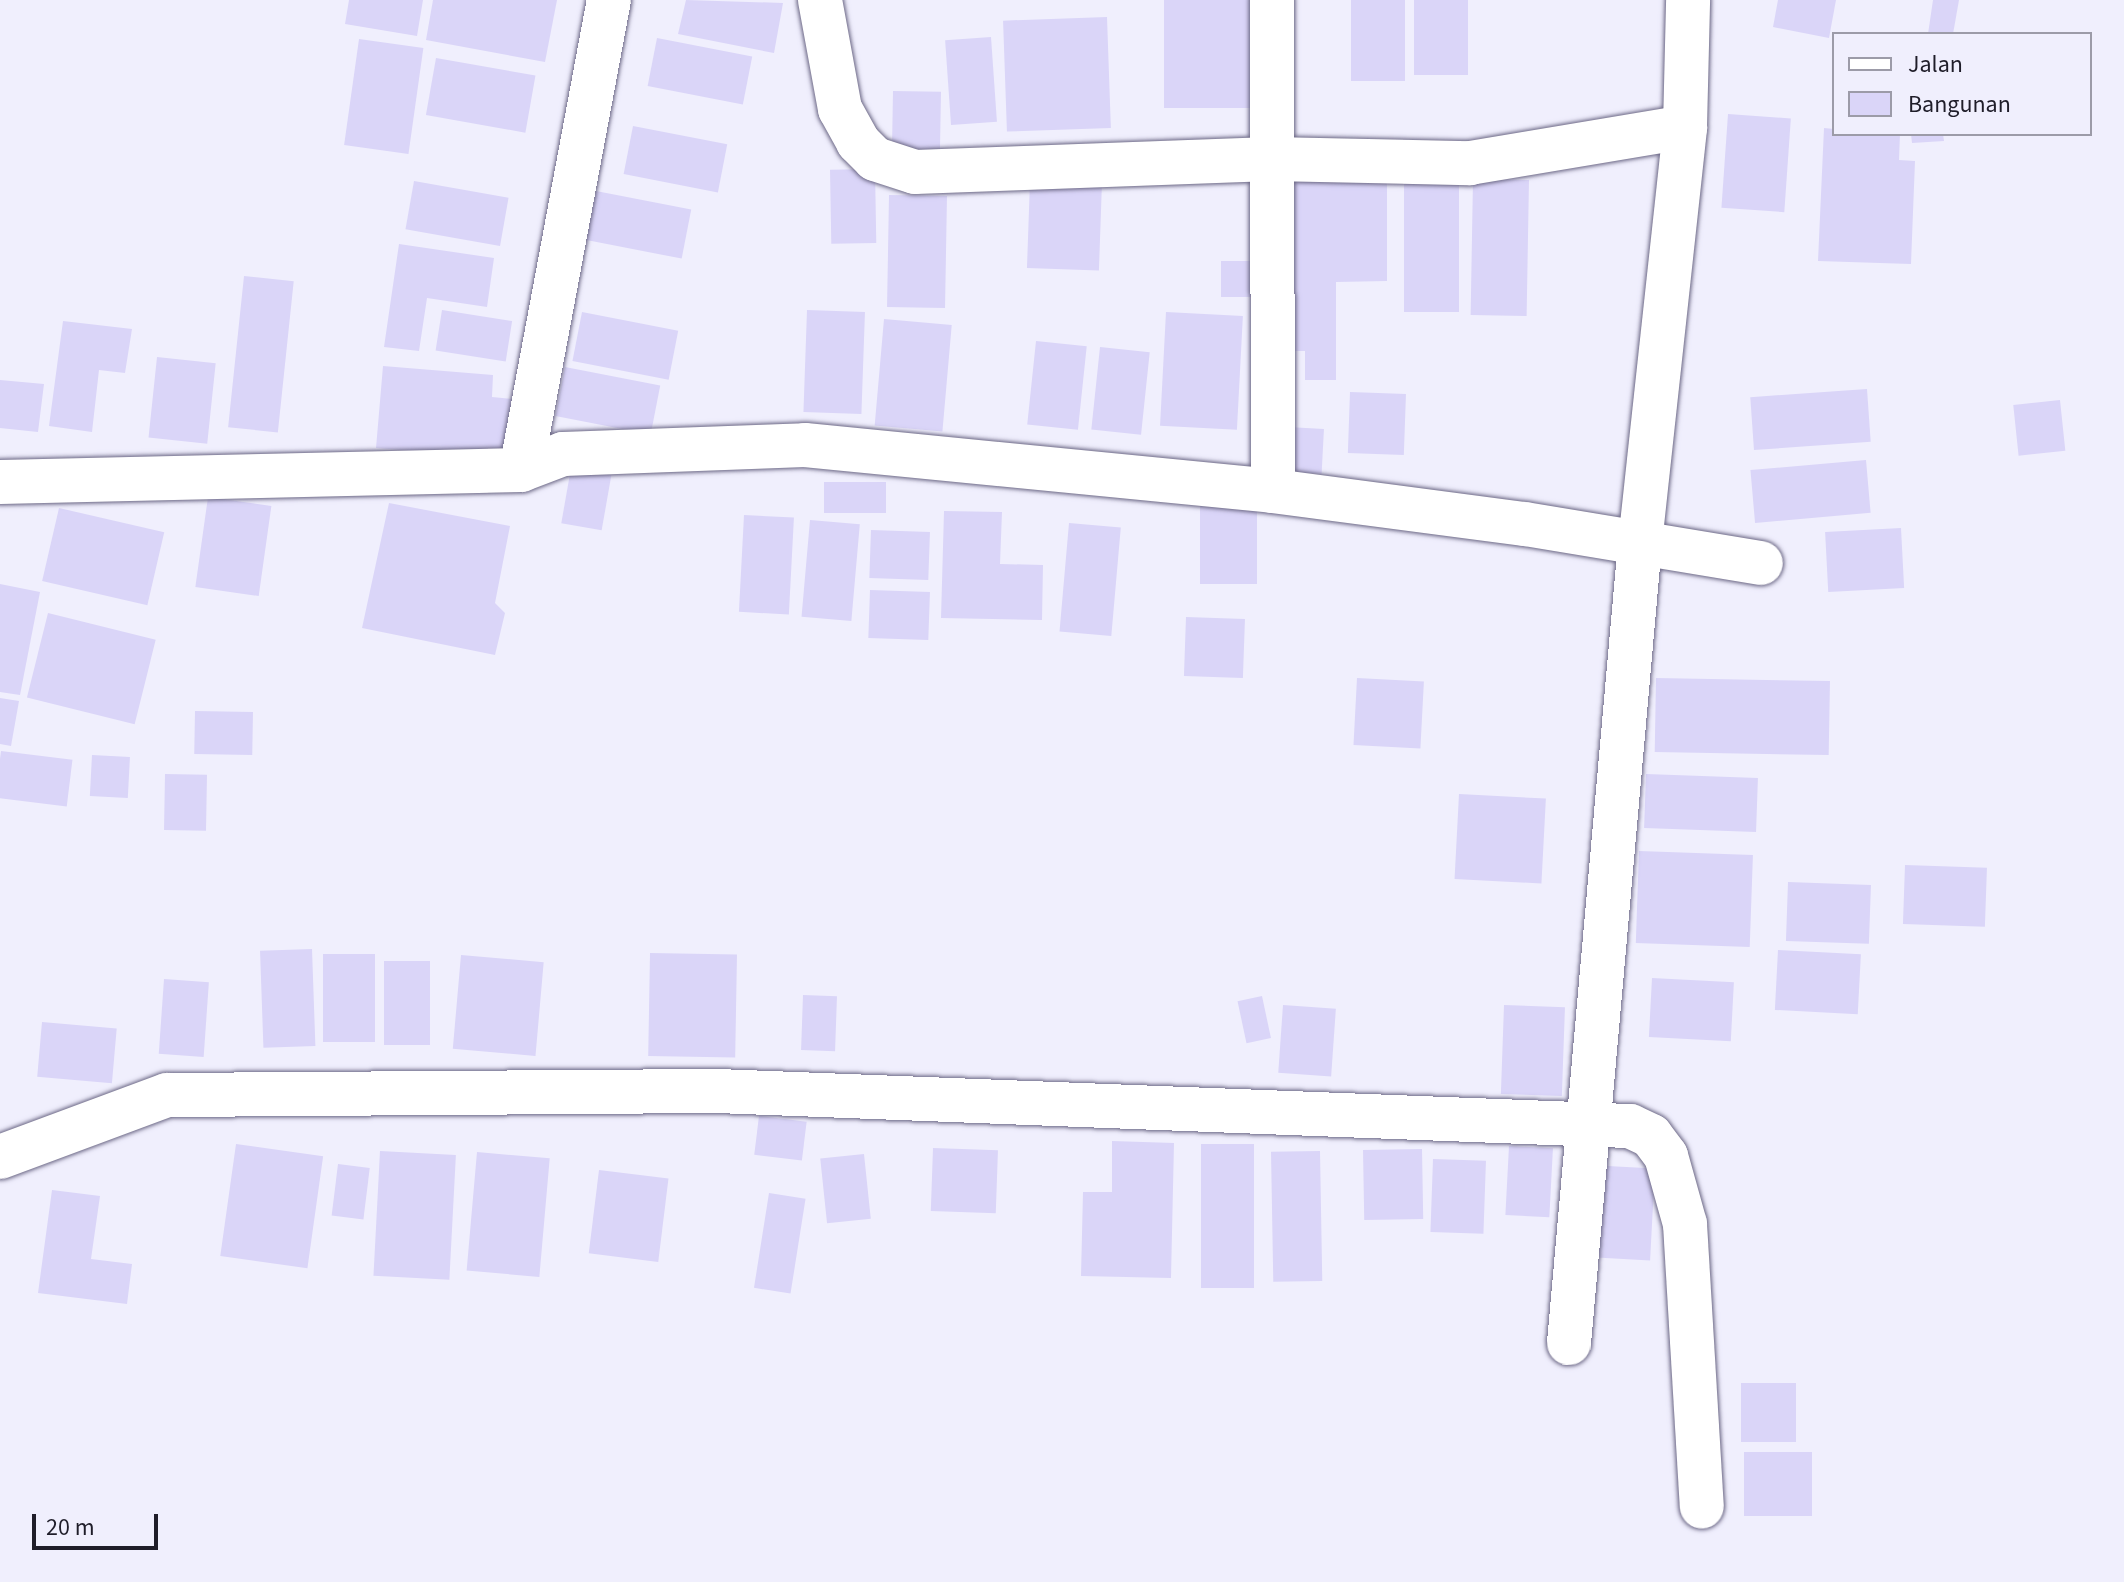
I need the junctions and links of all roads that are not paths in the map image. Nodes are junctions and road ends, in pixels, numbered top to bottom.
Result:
1 (609, 0) edge
2 (820, 0) edge
3 (1272, 0) edge
4 (1688, 0) edge
5 (1685, 127) junction
6 (1271, 159) junction
7 (521, 470) junction
8 (0, 482) edge
9 (1273, 491) junction
10 (1640, 543) junction
11 (1761, 563) dead end
12 (1585, 1122) junction
13 (0, 1157) edge
14 (1569, 1343) dead end
15 (1702, 1506) dead end

1 - 7 street
2 - 6 street
3 - 6 street
4 - 5 street
5 - 6 street
5 - 10 street
6 - 9 street
7 - 8 street
7 - 9 street
9 - 10 street
10 - 11 street
10 - 12 street
12 - 13 street
12 - 14 street
12 - 15 street

